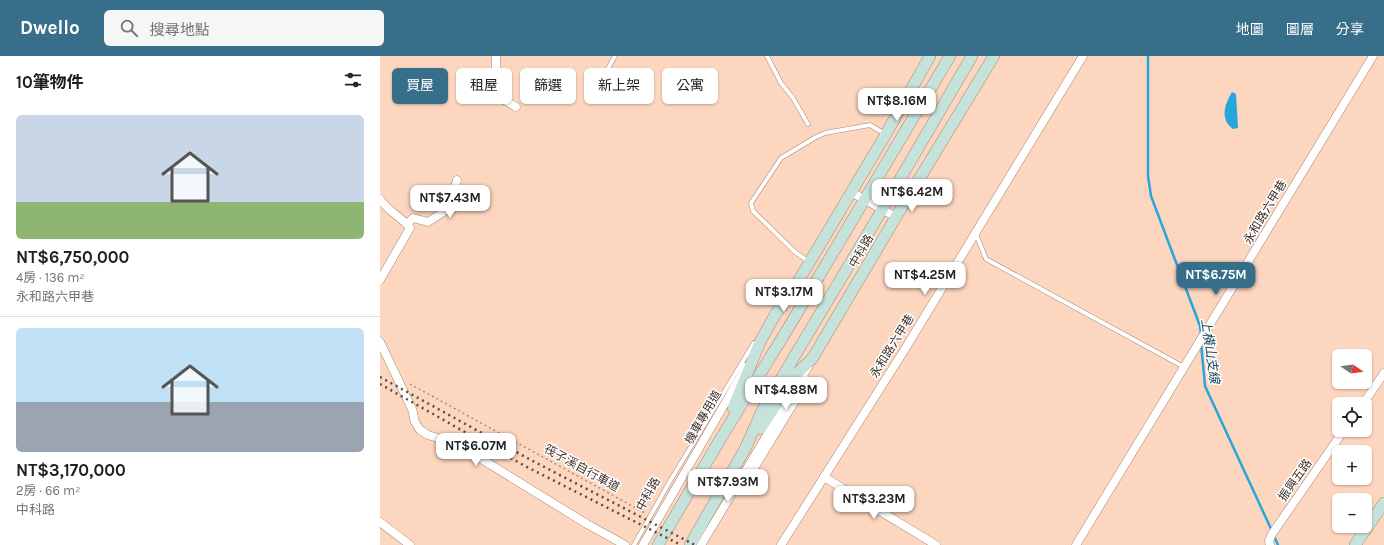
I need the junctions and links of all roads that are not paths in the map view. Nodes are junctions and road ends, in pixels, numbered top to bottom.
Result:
1 (496, 56) edge
2 (615, 56) edge
3 (767, 56) edge
4 (930, 56) edge
5 (950, 56) edge
6 (972, 56) edge
7 (994, 56) edge
8 (1083, 56) edge
9 (1373, 56) edge
10 (608, 68) edge
11 (516, 107) dead end
12 (808, 124) dead end
13 (886, 134) junction
14 (457, 180) dead end
15 (850, 192) junction
16 (380, 199) edge
17 (865, 199) junction
18 (882, 210) junction
19 (896, 217) junction
20 (407, 224) junction
21 (975, 233) junction
22 (810, 262) junction
23 (380, 280) edge
24 (775, 315) junction
25 (380, 342) edge
26 (760, 342) junction
27 (812, 359) junction
28 (1184, 368) junction
29 (1384, 373) edge
30 (1367, 397) edge
31 (1339, 437) edge
32 (721, 438) junction
33 (745, 449) junction
34 (824, 477) junction
35 (1384, 505) edge
36 (380, 522) edge
37 (410, 545) edge
38 (625, 545) edge
39 (634, 545) edge
40 (643, 545) edge
41 (658, 545) edge
42 (690, 545) edge
43 (702, 545) edge
44 (708, 545) edge
45 (781, 545) edge
46 (936, 545) edge
47 (1076, 545) edge
48 (1270, 545) edge
49 (1355, 545) edge

1 - 11 street
2 - 10 lane
3 - 12 lane
4 - 13 street
5 - 17 street, 中科路
6 - 18 street, 中科路
7 - 19 street, 中科路
8 - 21 street, 永和路六甲巷
9 - 28 street, 永和路六甲巷
13 - 15 street
13 - 22 lane
14 - 20 street
15 - 17 street
15 - 22 street
16 - 20 street
17 - 18 street
17 - 32 street, 中科路
18 - 19 street
18 - 33 street, 中科路
19 - 27 street, 中科路
20 - 23 street
21 - 28 lane
21 - 34 street, 永和路六甲巷
22 - 24 street
24 - 26 street
24 - 39 lane, 中科路
25 - 38 street
26 - 32 street
26 - 40 street, 機車專用道
27 - 33 street
27 - 43 street
27 - 44 street, 中科路
28 - 47 street, 永和路六甲巷
29 - 30 street
31 - 48 street, 振興五路
32 - 41 street
33 - 42 street
34 - 45 street, 永和路六甲巷
34 - 46 street
35 - 49 street
36 - 37 street

